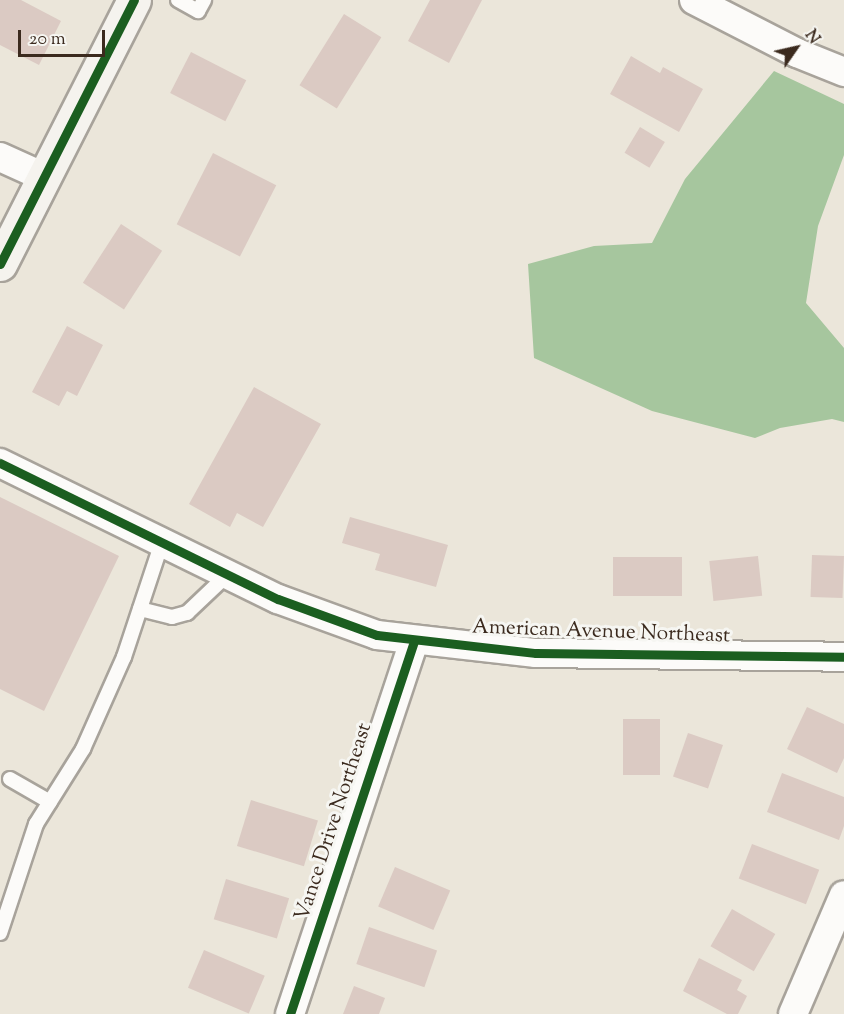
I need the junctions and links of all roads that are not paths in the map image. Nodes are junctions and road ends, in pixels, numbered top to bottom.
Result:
1 (134, 0) edge
2 (178, 0) edge
3 (204, 0) edge
4 (694, 0) edge
5 (844, 72) edge
6 (0, 157) edge
7 (44, 177) junction
8 (0, 264) edge
9 (0, 463) edge
10 (162, 542) junction
11 (227, 575) junction
12 (140, 609) junction
13 (414, 642) junction
14 (844, 657) edge
15 (10, 779) dead end
16 (50, 802) junction
17 (844, 895) edge
18 (0, 933) edge
19 (290, 1014) edge
20 (793, 1014) edge

1 - 7 main road
2 - 3 lane
4 - 5 street
6 - 7 street
7 - 8 main road
9 - 10 street, American Avenue Northeast
10 - 11 street, American Avenue Northeast
10 - 12 lane
11 - 12 lane
11 - 13 street, American Avenue Northeast
12 - 16 lane
13 - 14 street, American Avenue Northeast
13 - 19 street, Vance Drive Northeast
15 - 16 lane
16 - 18 lane
17 - 20 street

